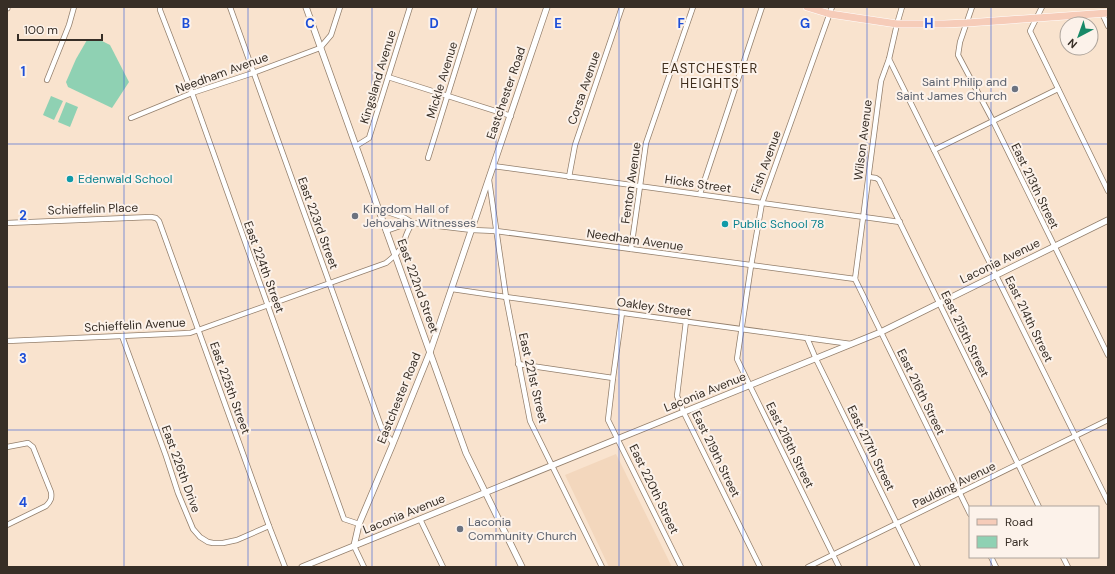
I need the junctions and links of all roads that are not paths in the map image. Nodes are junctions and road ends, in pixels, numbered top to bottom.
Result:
1 (74, 7) edge
2 (160, 7) edge
3 (230, 7) edge
4 (306, 7) edge
5 (340, 7) edge
6 (410, 7) edge
7 (475, 7) edge
8 (547, 7) edge
9 (622, 7) edge
10 (693, 7) edge
11 (762, 7) edge
12 (807, 7) edge
13 (902, 7) edge
14 (972, 7) edge
15 (1042, 7) edge
16 (831, 10) edge
17 (1105, 13) edge
18 (1037, 18) junction
19 (967, 23) junction
20 (897, 24) junction
21 (1108, 26) edge
22 (320, 48) junction
23 (889, 59) junction
24 (254, 72) junction
25 (388, 77) junction
26 (47, 80) dead end
27 (1058, 89) junction
28 (192, 93) junction
29 (448, 96) junction
30 (511, 116) junction
31 (132, 118) dead end
32 (993, 121) junction
33 (356, 146) junction
34 (934, 150) junction
35 (428, 158) dead end
36 (493, 166) junction
37 (569, 177) junction
38 (869, 177) junction
39 (489, 180) junction
40 (640, 186) junction
41 (1108, 191) edge
42 (700, 194) junction
43 (762, 203) junction
44 (379, 210) junction
45 (862, 217) junction
46 (155, 218) joint
47 (1108, 220) edge
48 (900, 222) junction
49 (7, 223) edge
50 (412, 223) junction
51 (472, 230) junction
52 (386, 231) junction
53 (496, 231) junction
54 (1054, 247) junction
55 (631, 249) junction
56 (395, 256) junction
57 (751, 266) junction
58 (996, 275) junction
59 (854, 279) junction
60 (329, 283) junction
61 (452, 289) junction
62 (506, 297) junction
63 (939, 304) junction
64 (267, 305) junction
65 (622, 313) junction
66 (686, 321) junction
67 (741, 329) junction
68 (198, 330) junction
69 (881, 332) junction
70 (122, 336) junction
71 (807, 338) junction
72 (7, 341) edge
73 (853, 344) junction
74 (430, 352) junction
75 (1108, 356) edge
76 (816, 359) junction
77 (518, 364) junction
78 (613, 378) junction
79 (750, 386) junction
80 (684, 413) junction
81 (1108, 420) edge
82 (1075, 436) junction
83 (618, 439) junction
84 (393, 443) junction
85 (7, 447) edge
86 (1018, 465) junction
87 (552, 466) junction
88 (486, 493) junction
89 (959, 493) junction
90 (1108, 502) edge
91 (1038, 506) edge
92 (969, 512) edge
93 (420, 519) junction
94 (358, 524) junction
95 (897, 524) junction
96 (7, 525) edge
97 (269, 526) junction
98 (354, 546) junction
99 (833, 554) junction
100 (992, 558) edge
101 (1064, 558) edge
102 (285, 567) edge
103 (302, 567) edge
104 (364, 567) edge
105 (444, 567) edge
106 (522, 567) edge
107 (602, 567) edge
108 (681, 567) edge
109 (760, 567) edge
110 (808, 567) edge
111 (839, 567) edge
112 (918, 567) edge
113 (996, 567) edge
114 (1068, 567) edge

1 - 26 street
2 - 28 street, East 224th Street
3 - 24 street, East 223rd Street
4 - 22 street, East 222nd Street
5 - 22 street
6 - 25 street, Kingsland Avenue
7 - 29 street, Mickle Avenue
8 - 30 street, Eastchester Road
9 - 37 street, Corsa Avenue
10 - 40 street, Fenton Avenue
11 - 42 street
12 - 16 main road
13 - 20 street, Wilson Avenue
14 - 19 street, East 213th Street
15 - 18 street
16 - 20 main road
16 - 43 street, Fish Avenue
17 - 18 main road
17 - 21 street
18 - 19 main road
18 - 27 street
19 - 20 main road
19 - 32 street, East 213th Street
20 - 23 street, Wilson Avenue
22 - 24 street, Needham Avenue
22 - 33 street, East 222nd Street
23 - 34 street, East 214th Street
23 - 38 street, Wilson Avenue
24 - 28 street, Needham Avenue
24 - 60 street, East 223rd Street
25 - 29 street
25 - 33 street, Kingsland Avenue
27 - 32 street
27 - 41 street
28 - 31 street, Needham Avenue
28 - 64 street, East 224th Street
29 - 30 street
29 - 35 street, Mickle Avenue
30 - 36 street, Eastchester Road
32 - 34 street
32 - 54 street, East 213th Street
33 - 44 street, East 222nd Street
34 - 58 street, East 214th Street
36 - 37 street, Hicks Street
36 - 39 street, Eastchester Road
37 - 40 street, Hicks Street
38 - 45 street, Wilson Avenue
38 - 48 street, East 215th Street
39 - 51 street, Eastchester Road
39 - 53 street, East 221st Street
40 - 42 street, Hicks Street
40 - 55 street, Fenton Avenue
42 - 43 street, Hicks Street
43 - 45 street, Hicks Street
43 - 57 street, Fish Avenue
44 - 50 street, Needham Avenue
44 - 52 street, East 222nd Street
45 - 48 street, Hicks Street
45 - 59 street, Wilson Avenue
46 - 49 street, Schieffelin Place
46 - 68 street, East 225th Street
47 - 54 street, Laconia Avenue
48 - 63 street, East 215th Street
50 - 51 street, Needham Avenue
50 - 52 street, Needham Avenue
50 - 56 street
51 - 53 street, Needham Avenue
51 - 61 street, Eastchester Road
52 - 56 street, East 222nd Street
53 - 55 street, Needham Avenue
53 - 62 street, East 221st Street
54 - 58 street, Laconia Avenue
54 - 75 street, East 213th Street
55 - 57 street, Needham Avenue
56 - 60 street, Schieffelin Avenue
56 - 74 street, East 222nd Street
57 - 59 street, Needham Avenue
57 - 67 street, Fish Avenue
58 - 63 street, Laconia Avenue
58 - 82 street, East 214th Street
59 - 69 street, East 216th Street
60 - 64 street, Schieffelin Avenue
60 - 84 street, East 223rd Street
61 - 62 street, Oakley Street
61 - 74 street, Eastchester Road
62 - 65 street, Oakley Street
62 - 77 street, East 221st Street
63 - 69 street, Laconia Avenue
63 - 86 street, East 215th Street
64 - 68 street, Schieffelin Avenue
64 - 94 street, East 224th Street
65 - 66 street, Oakley Street
65 - 78 street
66 - 67 street, Oakley Street
66 - 80 street, East 219th Street
67 - 71 street, Oakley Street
67 - 79 street, East 218th Street
68 - 70 street, Schieffelin Avenue
68 - 97 street, East 225th Street
69 - 73 street, Laconia Avenue
69 - 89 street, East 216th Street
70 - 72 street, Schieffelin Avenue
70 - 97 street, East 226th Drive
71 - 73 street, Oakley Street
71 - 76 street, East 217th Street
73 - 76 street, Laconia Avenue
74 - 84 street, Eastchester Road
74 - 88 street, East 222nd Street
76 - 79 street, Laconia Avenue
76 - 95 street, East 217th Street
77 - 78 street
77 - 87 street, East 221st Street
78 - 83 street, East 220th Street
79 - 80 street, Laconia Avenue
79 - 99 street, East 218th Street
80 - 83 street, Laconia Avenue
80 - 109 street, East 219th Street
81 - 82 street, Paulding Avenue
82 - 86 street, Paulding Avenue
82 - 90 street, East 214th Street
83 - 87 street, Laconia Avenue
83 - 108 street, East 220th Street
84 - 94 street, Eastchester Road
85 - 96 street
86 - 89 street, Paulding Avenue
86 - 91 street, East 215th Street
87 - 88 street, Laconia Avenue
87 - 107 street, East 221st Street
88 - 93 street, Laconia Avenue
88 - 106 street, East 222nd Street
89 - 92 street, East 216th Street
89 - 95 street, Paulding Avenue
93 - 98 street, Laconia Avenue
93 - 105 street
94 - 98 street, Eastchester Road
95 - 99 street, Paulding Avenue
95 - 112 street, East 217th Street
97 - 102 street, East 225th Street
98 - 103 street, Laconia Avenue
98 - 104 street
99 - 110 street, Paulding Avenue
99 - 111 street, East 218th Street
100 - 113 street
101 - 114 street

